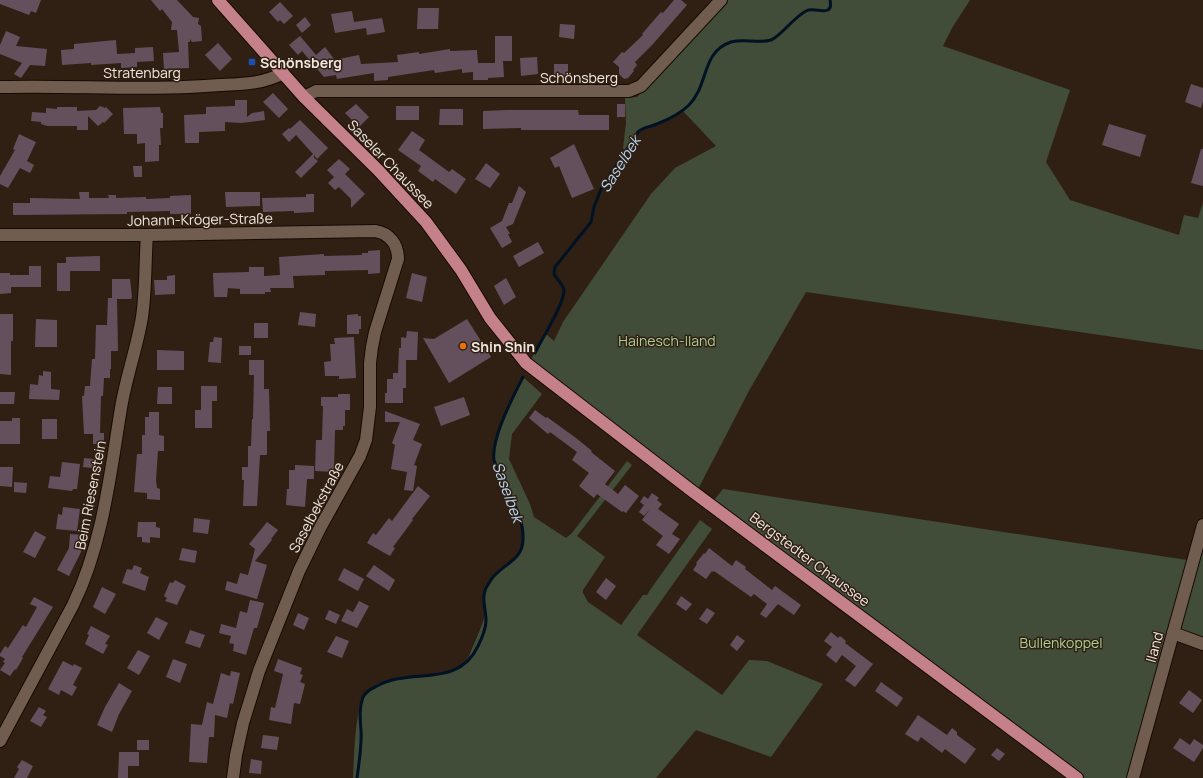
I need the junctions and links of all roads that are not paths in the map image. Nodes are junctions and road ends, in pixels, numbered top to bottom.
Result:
1 (218, 0) edge
2 (721, 0) edge
3 (282, 73) junction
4 (0, 86) edge
5 (304, 97) junction
6 (0, 235) edge
7 (147, 235) junction
8 (395, 246) joint
9 (526, 363) joint
10 (1203, 525) edge
11 (1173, 633) junction
12 (1203, 644) edge
13 (0, 741) edge
14 (233, 778) edge
15 (1077, 778) edge
16 (1132, 778) edge

1 - 3 main road, Saseler Chaussee
2 - 5 street, Schönsberg
3 - 4 street, Stratenbarg
3 - 5 main road, Saseler Chaussee
5 - 9 main road, Saseler Chaussee
6 - 7 street, Johann-Kröger-Straße
7 - 8 street, Johann-Kröger-Straße
7 - 13 street, Beim Riesenstein
8 - 14 street, Saselbekstraße
9 - 15 main road, Bergstedter Chaussee
10 - 11 street, Iland
11 - 12 street
11 - 16 street, Iland

